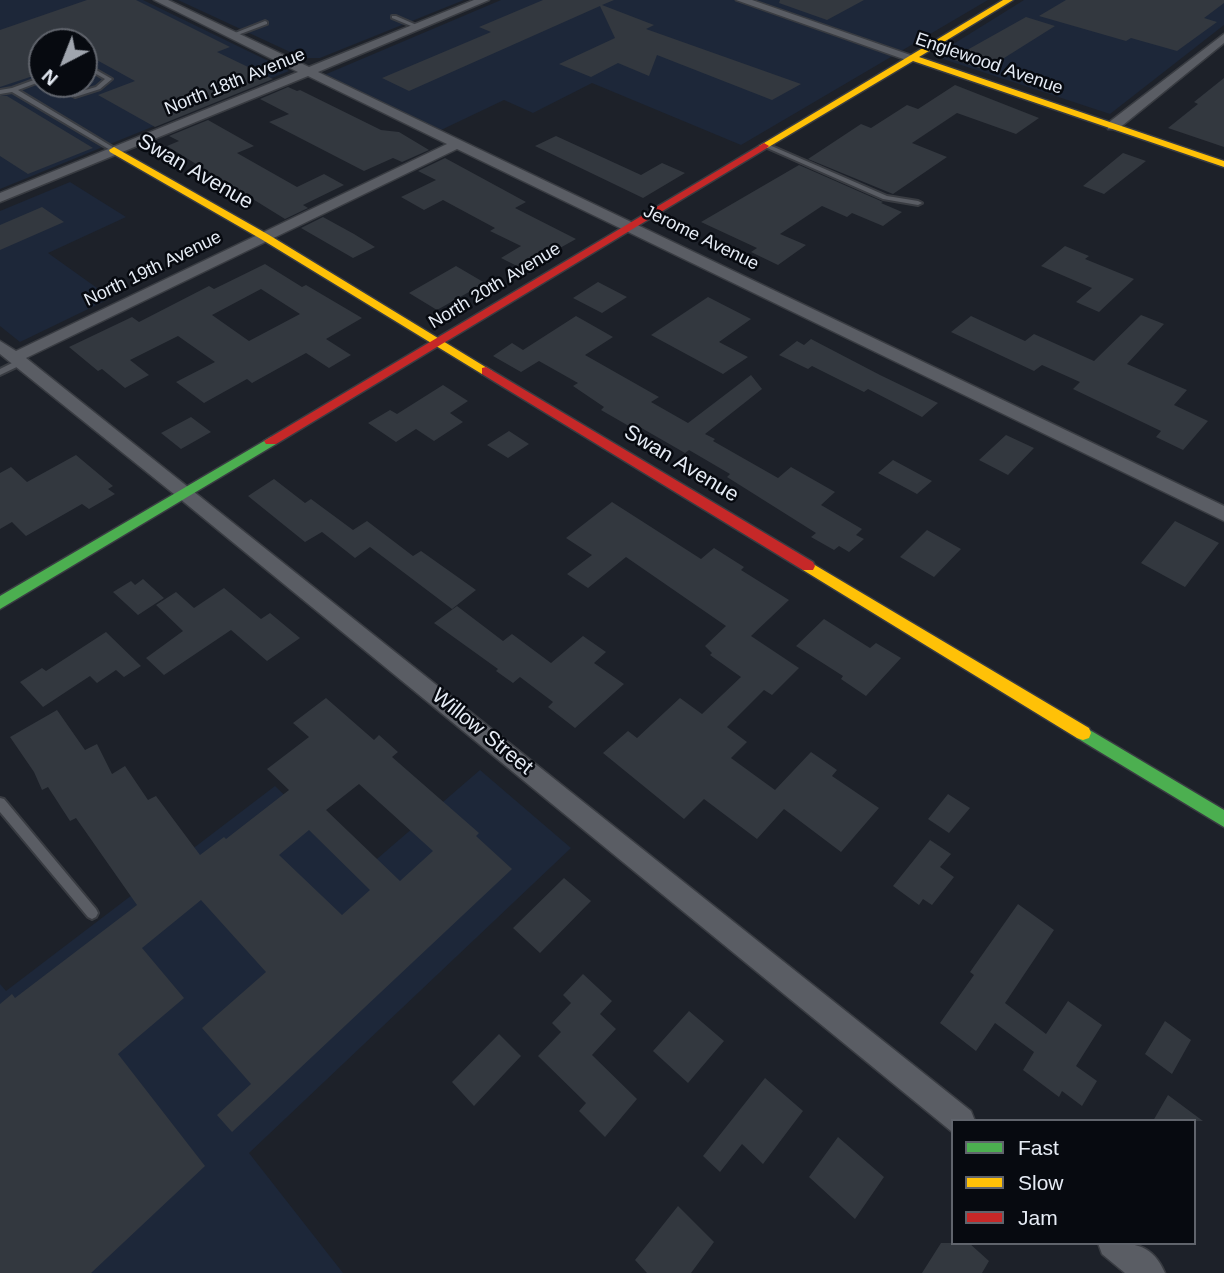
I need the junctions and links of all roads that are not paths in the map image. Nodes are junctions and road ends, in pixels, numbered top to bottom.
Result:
1 (161, 0) edge
2 (484, 0) edge
3 (741, 0) edge
4 (1009, 0) edge
5 (394, 17) dead end
6 (265, 23) dead end
7 (418, 27) junction
8 (233, 35) junction
9 (1224, 37) edge
10 (913, 58) junction
11 (309, 72) junction
12 (98, 73) edge
13 (28, 84) edge
14 (98, 88) edge
15 (13, 89) junction
16 (0, 92) edge
17 (1113, 126) junction
18 (460, 143) junction
19 (767, 146) junction
20 (114, 150) junction
21 (1224, 164) edge
22 (1, 196) edge
23 (918, 203) dead end
24 (633, 227) junction
25 (265, 237) junction
26 (439, 342) junction
27 (8, 359) edge
28 (186, 493) junction
29 (1224, 514) edge
30 (0, 603) edge
31 (0, 803) edge
32 (1224, 819) edge
33 (92, 913) dead end
34 (959, 1119) edge
35 (1115, 1245) edge
36 (1149, 1273) edge

1 - 8 street, Jerome Avenue
2 - 7 street, North 18th Avenue
3 - 10 street, Englewood Avenue
4 - 10 street, North 20th Avenue
5 - 7 lane
6 - 8 lane
7 - 11 street, North 18th Avenue
8 - 11 street, Jerome Avenue
9 - 17 street
10 - 17 street, Englewood Avenue
10 - 19 street, North 20th Avenue
11 - 18 street, Jerome Avenue
11 - 20 street, North 18th Avenue
12 - 14 lane
13 - 15 lane
15 - 16 lane
15 - 20 lane
17 - 21 street, Englewood Avenue
18 - 24 street, Jerome Avenue
18 - 25 street, North 19th Avenue
19 - 23 lane
19 - 24 street, North 20th Avenue
20 - 22 street, North 18th Avenue
20 - 25 street, Swan Avenue
24 - 26 street, North 20th Avenue
24 - 29 street, Jerome Avenue
25 - 26 street, Swan Avenue
25 - 27 street, North 19th Avenue
26 - 28 street, North 20th Avenue
26 - 32 street, Swan Avenue
27 - 28 street, Willow Street
28 - 30 street, North 20th Avenue
28 - 34 street, Willow Street
31 - 33 lane
35 - 36 street

